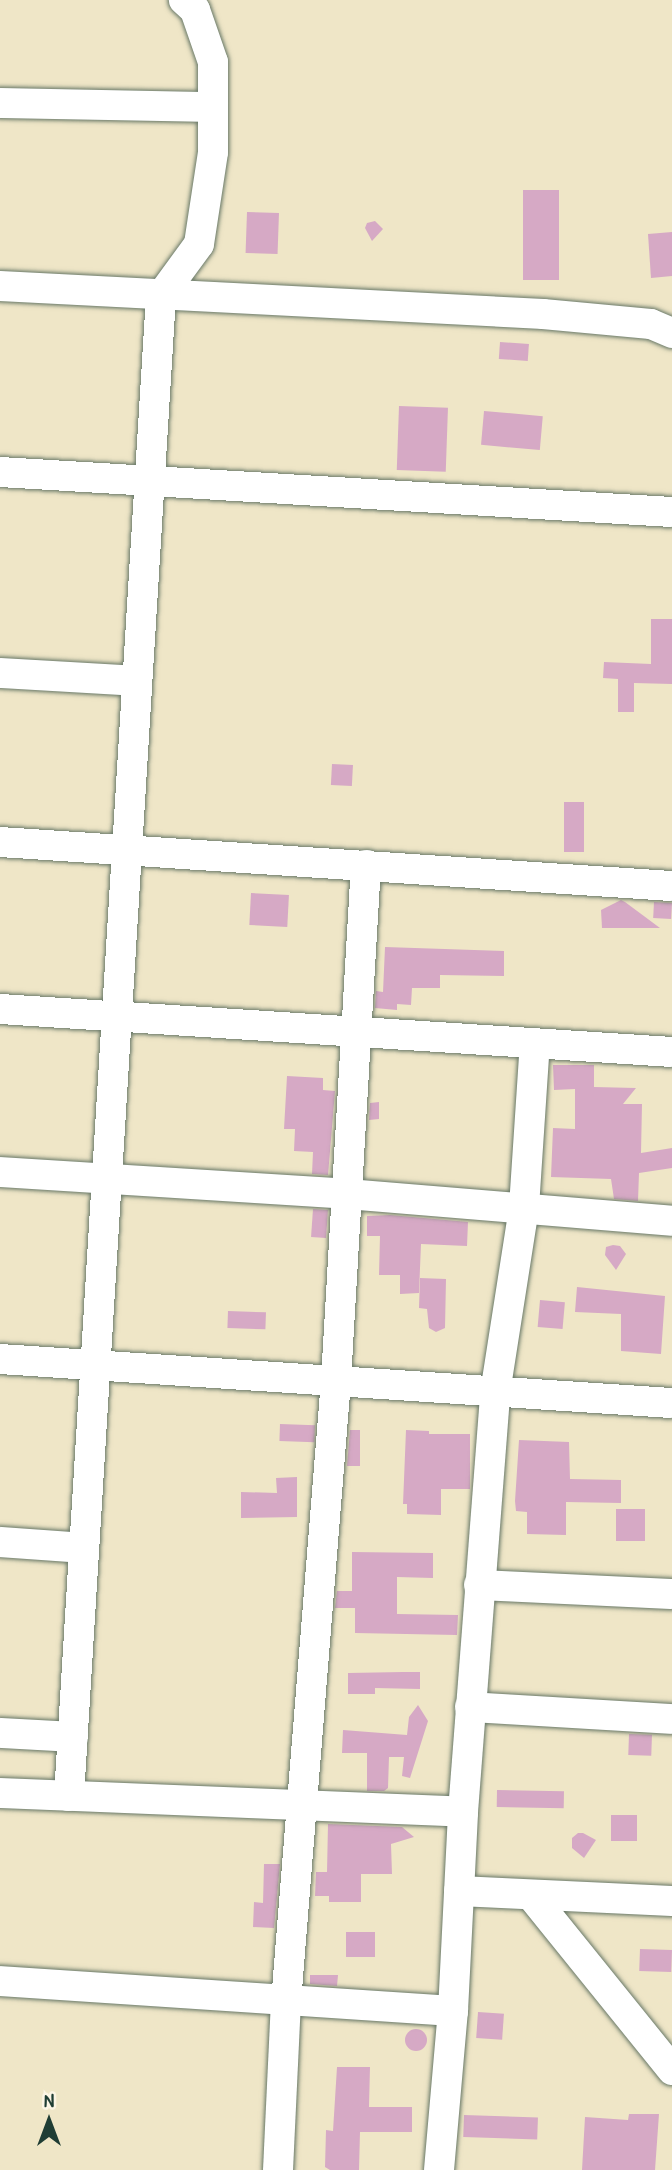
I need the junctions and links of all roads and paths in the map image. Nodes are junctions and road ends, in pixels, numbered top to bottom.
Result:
1 (184, 0) edge
2 (0, 103) edge
3 (213, 107) junction
4 (0, 286) edge
5 (161, 296) junction
6 (672, 332) edge
7 (0, 472) edge
8 (149, 483) junction
9 (672, 512) edge
10 (0, 673) edge
11 (137, 681) junction
12 (0, 842) edge
13 (127, 850) junction
14 (366, 865) junction
15 (672, 886) edge
16 (0, 1009) edge
17 (117, 1017) junction
18 (354, 1032) junction
19 (534, 1043) junction
20 (672, 1052) edge
21 (0, 1172) edge
22 (107, 1179) junction
23 (347, 1194) junction
24 (524, 1207) junction
25 (672, 1221) edge
26 (0, 1359) edge
27 (95, 1365) junction
28 (336, 1380) junction
29 (495, 1392) junction
30 (672, 1403) edge
31 (0, 1542) edge
32 (84, 1548) junction
33 (479, 1585) junction
34 (672, 1594) edge
35 (470, 1707) junction
36 (672, 1719) edge
37 (0, 1732) edge
38 (73, 1737) junction
39 (0, 1793) edge
40 (69, 1796) junction
41 (304, 1805) junction
42 (463, 1812) junction
43 (459, 1892) junction
44 (531, 1895) junction
45 (672, 1901) edge
46 (0, 1981) edge
47 (286, 2002) junction
48 (453, 2011) junction
49 (672, 2070) edge
50 (278, 2170) edge
51 (439, 2170) edge

1 - 3 street
2 - 3 street
3 - 5 street
4 - 5 street
5 - 6 street
5 - 8 street
7 - 8 street
8 - 9 street
8 - 11 street
10 - 11 street
11 - 13 street
12 - 13 street
13 - 14 street
13 - 17 street
14 - 15 street
14 - 18 street
16 - 17 street
17 - 18 street
17 - 22 street
18 - 19 street
18 - 23 street
19 - 20 street
19 - 24 street
21 - 22 street
22 - 23 street
22 - 27 street
23 - 24 street
23 - 28 street
24 - 25 street
24 - 29 street
26 - 27 street
27 - 28 street
27 - 32 street
28 - 29 street
28 - 41 street
29 - 30 street
29 - 33 street
31 - 32 street
32 - 38 street
33 - 34 street
33 - 35 street
35 - 36 street
35 - 42 street
37 - 38 street
38 - 40 street
39 - 40 street
40 - 41 street
41 - 42 street
41 - 47 street
42 - 43 street
43 - 44 street
43 - 48 street
44 - 45 street
44 - 49 street
46 - 47 street
47 - 48 street
47 - 50 street
48 - 51 street

